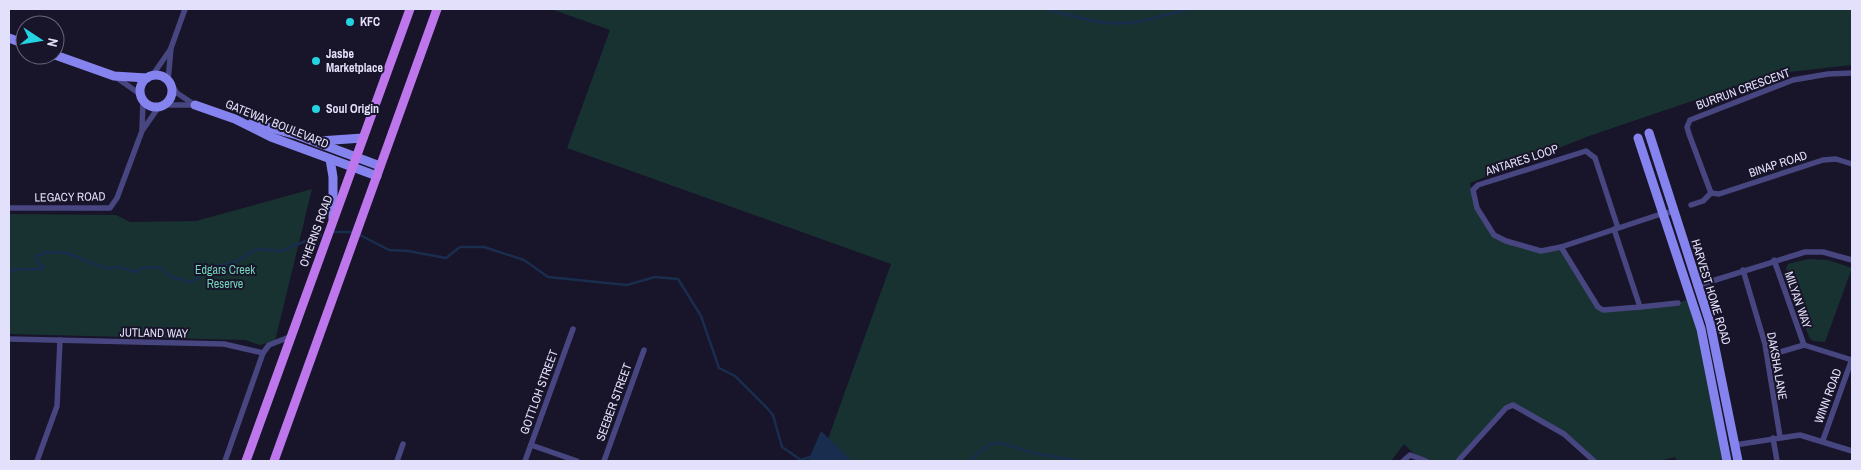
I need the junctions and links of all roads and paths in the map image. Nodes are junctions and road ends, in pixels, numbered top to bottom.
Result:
1 (185, 9) edge
2 (410, 9) edge
3 (437, 9) edge
4 (171, 48) junction
5 (65, 59) edge
6 (1852, 73) edge
7 (114, 76) junction
8 (149, 77) junction
9 (170, 83) junction
10 (141, 97) junction
11 (195, 105) junction
12 (162, 106) junction
13 (235, 119) junction
14 (142, 131) junction
15 (1649, 133) dead end
16 (363, 138) junction
17 (1638, 138) dead end
18 (311, 141) junction
19 (356, 157) junction
20 (330, 159) junction
21 (1852, 164) edge
22 (380, 166) junction
23 (352, 167) junction
24 (377, 176) junction
25 (1711, 193) junction
26 (1691, 205) dead end
27 (9, 208) edge
28 (1674, 212) junction
29 (1664, 213) junction
30 (333, 221) junction
31 (1616, 228) junction
32 (1561, 247) junction
33 (1852, 259) edge
34 (1774, 260) junction
35 (1743, 270) junction
36 (1698, 285) junction
37 (1689, 289) junction
38 (1678, 303) dead end
39 (1640, 307) junction
40 (573, 329) dead end
41 (292, 336) junction
42 (9, 339) edge
43 (60, 340) junction
44 (1804, 345) junction
45 (644, 350) dead end
46 (263, 353) junction
47 (1773, 354) dead end
48 (1852, 360) edge
49 (1780, 436) junction
50 (1773, 438) junction
51 (1823, 440) junction
52 (403, 444) dead end
53 (531, 444) junction
54 (1735, 446) junction
55 (1852, 451) edge
56 (36, 461) edge
57 (224, 461) edge
58 (246, 461) edge
59 (274, 461) edge
60 (397, 461) edge
61 (525, 461) edge
62 (578, 461) edge
63 (604, 461) edge
64 (1402, 461) edge
65 (1426, 461) edge
66 (1458, 461) edge
67 (1594, 461) edge
68 (1727, 461) edge
69 (1738, 461) edge
70 (1777, 461) edge

1 - 4 street
2 - 16 main road, O'HERNS ROAD
3 - 22 main road
4 - 8 street
4 - 9 street
5 - 7 street
6 - 25 street, BURRUN CRESCENT
7 - 8 street
7 - 10 street
8 - 9 street
8 - 10 street
9 - 11 street
9 - 12 street
10 - 12 street
10 - 14 street, LEGACY ROAD
11 - 12 street, GATEWAY BOULEVARD
11 - 13 street, GATEWAY BOULEVARD
12 - 14 street, LEGACY ROAD
13 - 18 street
13 - 20 street, GATEWAY BOULEVARD
14 - 27 street, LEGACY ROAD
15 - 28 street, HARVEST HOME ROAD
16 - 18 street
16 - 19 main road, O'HERNS ROAD
17 - 29 street, HARVEST HOME ROAD
18 - 19 street
19 - 22 street
19 - 23 main road, O'HERNS ROAD
20 - 23 street, GATEWAY BOULEVARD
20 - 30 street
21 - 25 street, BINAP ROAD
22 - 24 main road
23 - 24 street, GATEWAY BOULEVARD
23 - 30 main road, O'HERNS ROAD
24 - 59 main road
25 - 26 street
28 - 29 street, ANTARES LOOP
28 - 36 street, HARVEST HOME ROAD
29 - 31 street, ANTARES LOOP
29 - 37 street, HARVEST HOME ROAD
30 - 41 main road, O'HERNS ROAD
31 - 32 street, ANTARES LOOP
31 - 32 street, ANTARES LOOP
31 - 39 street
32 - 39 street
33 - 34 street
34 - 35 street
34 - 44 street, MILYAN WAY
35 - 36 street
35 - 49 street, DAKSHA LANE
36 - 37 street
36 - 54 street, HARVEST HOME ROAD
37 - 68 street, HARVEST HOME ROAD
38 - 39 street
40 - 53 street, GOTTLOH STREET
41 - 46 street
41 - 58 main road, O'HERNS ROAD
42 - 43 street, JUTLAND WAY
43 - 46 street, JUTLAND WAY
43 - 56 street
44 - 47 street
44 - 48 street
45 - 63 street, SEEBER STREET
46 - 57 street
48 - 51 street, WINN ROAD
49 - 50 street
49 - 51 street
50 - 54 street
50 - 70 street
51 - 55 street
52 - 60 street
53 - 61 street, GOTTLOH STREET
53 - 62 street
54 - 69 street, HARVEST HOME ROAD
64 - 65 street
66 - 67 street

